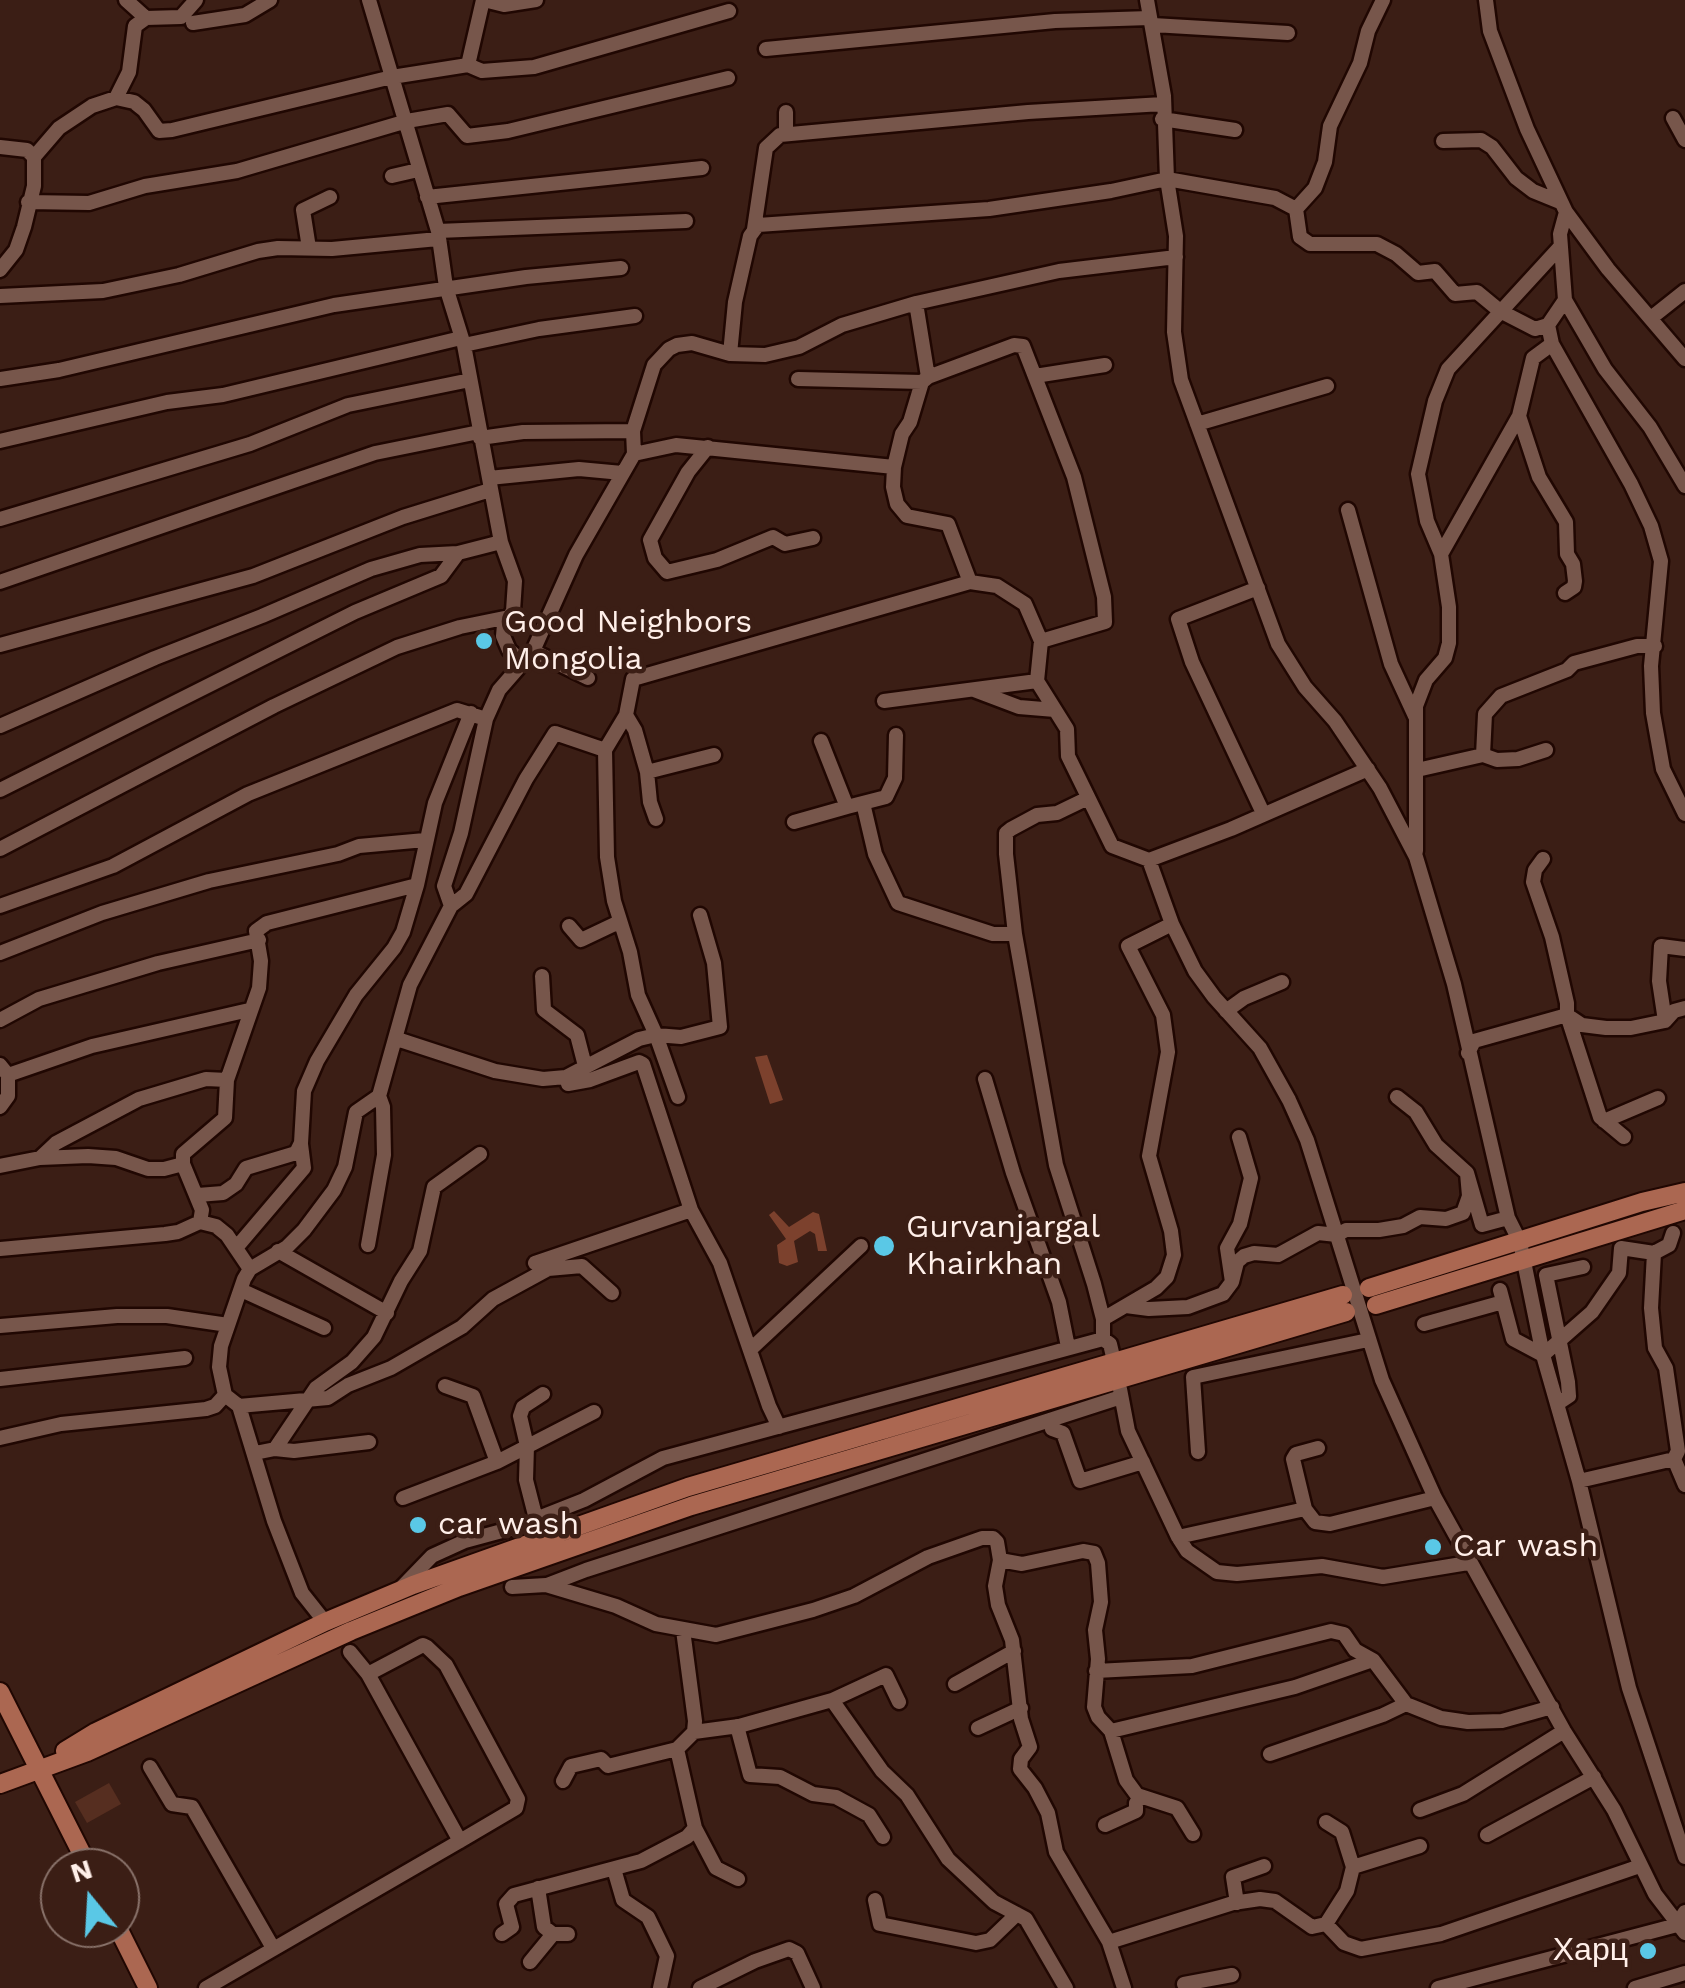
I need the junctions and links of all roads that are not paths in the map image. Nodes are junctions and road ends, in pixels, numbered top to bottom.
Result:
1 (112, 0) edge
2 (125, 0) edge
3 (196, 0) edge
4 (270, 0) edge
5 (369, 0) edge
6 (483, 0) edge
7 (536, 0) edge
8 (1147, 0) edge
9 (1383, 0) edge
10 (1486, 0) edge
11 (728, 11) dead end
12 (146, 18) junction
13 (187, 20) junction
14 (1152, 22) junction
15 (1288, 34) dead end
16 (204, 36) dead end
17 (766, 50) dead end
18 (468, 66) junction
19 (392, 76) junction
20 (728, 78) dead end
21 (116, 98) junction
22 (786, 112) dead end
23 (1163, 112) junction
24 (1673, 118) dead end
25 (407, 121) junction
26 (1235, 130) dead end
27 (786, 134) junction
28 (1685, 140) edge
29 (1443, 141) dead end
30 (0, 146) edge
31 (34, 157) junction
32 (702, 168) dead end
33 (418, 170) junction
34 (392, 176) dead end
35 (1166, 178) junction
36 (427, 197) junction
37 (330, 198) dead end
38 (28, 202) junction
39 (1563, 207) junction
40 (1296, 209) junction
41 (686, 221) dead end
42 (754, 229) junction
43 (438, 235) junction
44 (1560, 247) junction
45 (309, 248) junction
46 (1176, 257) junction
47 (621, 268) dead end
48 (0, 270) edge
49 (446, 287) junction
50 (1685, 292) edge
51 (0, 296) edge
52 (1565, 300) junction
53 (916, 303) junction
54 (1500, 311) junction
55 (635, 316) dead end
56 (1651, 318) junction
57 (1548, 325) junction
58 (463, 342) junction
59 (1552, 344) junction
60 (730, 354) junction
61 (1685, 359) edge
62 (1104, 365) dead end
63 (1035, 376) junction
64 (0, 379) edge
65 (798, 379) dead end
66 (470, 380) junction
67 (925, 380) junction
68 (1327, 386) dead end
69 (1519, 416) junction
70 (1197, 424) junction
71 (633, 431) junction
72 (479, 435) junction
73 (0, 441) edge
74 (708, 447) junction
75 (634, 454) junction
76 (894, 467) junction
77 (622, 473) junction
78 (489, 484) junction
79 (1685, 486) edge
80 (1348, 510) dead end
81 (0, 519) edge
82 (813, 538) dead end
83 (500, 542) junction
84 (458, 553) junction
85 (1440, 554) junction
86 (0, 582) edge
87 (970, 582) junction
88 (1258, 588) junction
89 (1565, 594) dead end
90 (509, 616) junction
91 (1040, 642) junction
92 (0, 645) edge
93 (1655, 646) junction
94 (533, 650) junction
95 (520, 661) junction
96 (588, 678) dead end
97 (1038, 681) junction
98 (974, 689) junction
99 (884, 700) dead end
100 (1055, 710) junction
101 (471, 712) junction
102 (626, 716) junction
103 (1416, 717) junction
104 (486, 720) junction
105 (0, 726) edge
106 (896, 735) dead end
107 (821, 742) dead end
108 (605, 750) junction
109 (1546, 750) dead end
110 (714, 755) dead end
111 (1483, 755) junction
112 (1368, 768) junction
113 (1417, 770) junction
114 (647, 772) junction
115 (0, 790) edge
116 (1086, 799) junction
117 (863, 803) junction
118 (847, 807) junction
119 (1263, 813) junction
120 (1685, 814) edge
121 (656, 818) dead end
122 (794, 822) dead end
123 (426, 840) junction
124 (0, 848) edge
125 (1416, 857) junction
126 (1543, 859) dead end
127 (1149, 860) junction
128 (417, 885) junction
129 (0, 906) edge
130 (451, 906) junction
131 (700, 914) dead end
132 (619, 922) junction
133 (1172, 924) junction
134 (569, 926) dead end
135 (1014, 934) junction
136 (258, 940) junction
137 (1685, 948) edge
138 (0, 953) edge
139 (542, 976) dead end
140 (1282, 982) dead end
141 (1685, 1008) edge
142 (249, 1010) junction
143 (1226, 1011) junction
144 (1567, 1016) junction
145 (0, 1020) edge
146 (1666, 1020) junction
147 (656, 1035) junction
148 (398, 1039) junction
149 (1468, 1052) junction
150 (584, 1066) junction
151 (4, 1070) edge
152 (985, 1079) dead end
153 (227, 1080) junction
154 (568, 1084) dead end
155 (379, 1096) junction
156 (678, 1096) dead end
157 (1397, 1096) dead end
158 (1658, 1098) dead end
159 (0, 1107) edge
160 (1604, 1120) junction
161 (1239, 1137) dead end
162 (1624, 1137) dead end
163 (301, 1144) junction
164 (480, 1154) dead end
165 (40, 1158) junction
166 (182, 1164) junction
167 (0, 1166) edge
168 (1467, 1173) junction
169 (1685, 1192) edge
170 (198, 1195) junction
171 (691, 1210) junction
172 (1685, 1210) edge
173 (1508, 1218) junction
174 (200, 1222) junction
175 (1673, 1234) dead end
176 (1337, 1235) junction
177 (368, 1245) dead end
178 (861, 1246) dead end
179 (236, 1248) junction
180 (0, 1249) edge
181 (1522, 1250) junction
182 (278, 1251) junction
183 (1654, 1253) junction
184 (535, 1263) dead end
185 (1583, 1267) dead end
186 (250, 1269) junction
187 (1232, 1282) junction
188 (240, 1290) junction
189 (612, 1294) dead end
190 (1373, 1296) dead end
191 (1345, 1304) dead end
192 (1125, 1306) junction
193 (387, 1313) junction
194 (1103, 1319) junction
195 (1424, 1324) dead end
196 (228, 1325) junction
197 (0, 1326) edge
198 (324, 1328) dead end
199 (1103, 1339) junction
200 (1368, 1340) junction
201 (1560, 1341) junction
202 (1068, 1348) junction
203 (751, 1349) junction
204 (1544, 1354) junction
205 (185, 1358) dead end
206 (0, 1379) edge
207 (1118, 1379) junction
208 (446, 1386) dead end
209 (543, 1394) dead end
210 (225, 1395) junction
211 (306, 1401) junction
212 (1557, 1404) junction
213 (239, 1406) junction
214 (594, 1412) dead end
215 (780, 1428) junction
216 (1052, 1429) dead end
217 (0, 1438) edge
218 (368, 1442) dead end
219 (527, 1446) junction
220 (1318, 1448) dead end
221 (275, 1449) junction
222 (255, 1452) junction
223 (1198, 1452) dead end
224 (1674, 1459) junction
225 (498, 1462) junction
226 (1142, 1462) junction
227 (1579, 1481) junction
228 (1685, 1485) edge
229 (403, 1498) dead end
230 (1435, 1498) junction
231 (1305, 1509) junction
232 (536, 1519) junction
233 (1178, 1537) junction
234 (1000, 1560) junction
235 (1468, 1563) junction
236 (546, 1586) junction
237 (512, 1587) dead end
238 (398, 1592) junction
239 (325, 1622) junction
240 (683, 1630) junction
241 (1014, 1651) junction
242 (350, 1652) dead end
243 (1374, 1660) junction
244 (1096, 1670) junction
245 (368, 1674) junction
246 (955, 1684) dead end
247 (0, 1692) edge
248 (832, 1700) junction
249 (899, 1702) dead end
250 (1406, 1704) junction
251 (1552, 1706) junction
252 (1021, 1708) junction
253 (737, 1726) junction
254 (978, 1728) dead end
255 (1111, 1731) junction
256 (694, 1732) junction
257 (1564, 1732) junction
258 (677, 1749) junction
259 (1270, 1754) dead end
260 (39, 1767) junction
261 (150, 1767) dead end
262 (1594, 1776) junction
263 (563, 1782) dead end
264 (0, 1784) edge
265 (1140, 1798) junction
266 (1420, 1810) dead end
267 (1326, 1822) dead end
268 (1105, 1825) dead end
269 (695, 1828) junction
270 (1193, 1834) dead end
271 (1487, 1834) dead end
272 (882, 1837) dead end
273 (460, 1841) junction
274 (1420, 1846) dead end
275 (79, 1848) edge
276 (1685, 1856) edge
277 (1264, 1866) dead end
278 (1640, 1866) junction
279 (1353, 1867) junction
280 (614, 1869) junction
281 (738, 1879) dead end
282 (538, 1888) junction
283 (875, 1900) dead end
284 (1238, 1903) junction
285 (1017, 1914) junction
286 (1682, 1923) edge
287 (1326, 1924) junction
288 (502, 1934) dead end
289 (1109, 1942) junction
290 (128, 1948) edge
291 (273, 1948) junction
292 (530, 1962) dead end
293 (1685, 1972) edge
294 (1232, 1974) dead end
295 (1180, 1987) edge
296 (148, 1988) edge
297 (206, 1988) edge
298 (660, 1988) edge
299 (700, 1988) edge
300 (814, 1988) edge
301 (1066, 1988) edge
302 (1124, 1988) edge
303 (1438, 1988) edge
304 (1635, 1988) edge

1 - 2 street
2 - 12 street
3 - 13 street
4 - 13 street
5 - 19 street
6 - 7 street
6 - 18 street
8 - 14 street
9 - 40 street
10 - 39 street
11 - 18 street
12 - 13 street
12 - 21 street
13 - 16 street
14 - 15 street
14 - 17 street
14 - 23 street
18 - 19 street
19 - 21 street
19 - 25 street
20 - 25 street
21 - 31 street
22 - 27 street
23 - 26 street
23 - 27 street
23 - 35 street
24 - 28 street
25 - 33 street
25 - 38 street
27 - 42 street
29 - 39 street
30 - 31 street
31 - 38 street
32 - 36 street
33 - 34 street
33 - 36 street
35 - 40 street
35 - 42 street
35 - 46 street
36 - 43 street
37 - 45 street
38 - 48 street
39 - 44 street
39 - 56 street
40 - 54 street
41 - 43 street
42 - 60 street
43 - 45 street
43 - 49 street
44 - 52 street
44 - 54 street
45 - 51 street
46 - 53 street
46 - 70 street
47 - 49 street
49 - 58 street
49 - 64 street
50 - 56 street
52 - 57 street
52 - 79 street
53 - 60 street
53 - 67 street
54 - 57 street
54 - 85 street
55 - 58 street
56 - 61 street
57 - 59 street
58 - 66 street
58 - 73 street
59 - 69 street
59 - 93 street
60 - 71 street
62 - 63 street
63 - 67 street
63 - 91 street
65 - 67 street
66 - 72 street
66 - 81 street
67 - 76 street
68 - 70 street
69 - 85 street
69 - 89 street
70 - 88 street
71 - 72 street
71 - 75 street
72 - 78 street
72 - 86 street
74 - 75 street
74 - 76 street
74 - 82 street
75 - 77 street
76 - 87 street
77 - 78 street
77 - 94 street
78 - 83 street
78 - 92 street
80 - 103 street
83 - 84 street
83 - 90 street
84 - 105 street
84 - 115 street
85 - 103 street
87 - 91 street
87 - 102 street
88 - 112 street
88 - 119 street
90 - 95 street
90 - 124 street
91 - 97 street
93 - 111 street
93 - 120 street
94 - 95 street
94 - 96 street
95 - 104 street
97 - 98 street
97 - 100 street
98 - 99 street
98 - 100 street
100 - 116 street
101 - 104 street
101 - 123 street
101 - 129 street
102 - 108 street
102 - 114 street
103 - 113 street
104 - 130 street
106 - 117 street
107 - 118 street
108 - 130 street
108 - 132 street
109 - 111 street
110 - 114 street
111 - 113 street
112 - 119 street
112 - 125 street
113 - 125 street
114 - 121 street
116 - 127 street
116 - 135 street
117 - 118 street
117 - 135 street
118 - 122 street
119 - 127 street
123 - 128 street
123 - 138 street
125 - 149 street
126 - 144 street
127 - 133 street
128 - 136 street
128 - 163 street
130 - 148 street
131 - 147 street
132 - 134 street
132 - 147 street
133 - 143 street
133 - 192 street
135 - 194 street
136 - 142 street
136 - 145 street
137 - 146 street
139 - 150 street
140 - 143 street
141 - 146 street
142 - 151 street
142 - 153 street
143 - 176 street
144 - 146 street
144 - 149 street
144 - 160 street
147 - 150 street
147 - 156 street
148 - 150 street
148 - 155 street
149 - 173 street
151 - 159 street
152 - 202 street
153 - 165 street
153 - 166 street
154 - 171 street
155 - 177 street
155 - 182 street
157 - 168 street
158 - 160 street
160 - 162 street
161 - 187 street
163 - 170 street
163 - 179 street
164 - 193 street
165 - 166 street
165 - 167 street
166 - 170 street
168 - 173 street
168 - 176 street
169 - 181 main road
170 - 174 street
171 - 184 street
171 - 203 street
172 - 181 main road
173 - 181 street
174 - 179 street
174 - 180 street
175 - 183 street
176 - 187 street
176 - 200 street
178 - 203 street
179 - 186 street
181 - 190 main road
181 - 204 street
182 - 186 street
182 - 193 street
183 - 201 street
183 - 224 street
185 - 201 street
186 - 188 street
187 - 192 street
188 - 196 street
188 - 198 street
189 - 211 street
191 - 207 main road
192 - 194 street
193 - 211 street
194 - 199 street
195 - 204 street
196 - 197 street
196 - 210 street
199 - 202 street
199 - 207 street
200 - 223 street
200 - 230 street
201 - 204 street
201 - 212 street
202 - 215 street
203 - 215 street
204 - 212 street
205 - 206 street
207 - 226 street
207 - 236 street
207 - 238 main road
207 - 260 main road
208 - 225 street
209 - 219 street
210 - 213 street
210 - 217 street
211 - 213 street
211 - 221 street
212 - 227 street
213 - 222 street
214 - 219 street
215 - 232 street
216 - 226 street
218 - 221 street
219 - 225 street
219 - 232 street
220 - 231 street
221 - 222 street
222 - 239 street
224 - 227 street
224 - 228 street
225 - 229 street
226 - 233 street
227 - 276 street
230 - 231 street
230 - 235 street
231 - 233 street
232 - 238 street
233 - 235 street
234 - 240 street
234 - 241 street
234 - 244 street
235 - 251 street
236 - 237 street
236 - 240 street
238 - 239 main road
239 - 260 main road
240 - 256 street
241 - 246 street
241 - 252 street
242 - 245 street
243 - 244 street
243 - 250 street
243 - 255 street
244 - 255 street
245 - 273 street
245 - 273 street
247 - 260 main road
248 - 249 street
248 - 253 street
248 - 285 street
250 - 251 street
250 - 259 street
251 - 257 street
252 - 254 street
252 - 289 street
253 - 256 street
253 - 272 street
255 - 265 street
256 - 258 street
257 - 262 street
257 - 266 street
258 - 263 street
258 - 269 street
260 - 264 main road
260 - 275 main road
261 - 291 street
262 - 271 street
262 - 278 street
265 - 268 street
265 - 270 street
267 - 279 street
269 - 280 street
269 - 281 street
273 - 291 street
274 - 279 street
277 - 284 street
278 - 286 street
278 - 287 street
279 - 287 street
280 - 282 street
280 - 298 street
282 - 288 street
282 - 292 street
283 - 285 street
284 - 287 street
284 - 289 street
285 - 301 street
286 - 303 street
289 - 302 street
290 - 296 main road
291 - 297 street
293 - 304 street
294 - 295 street
299 - 300 street

